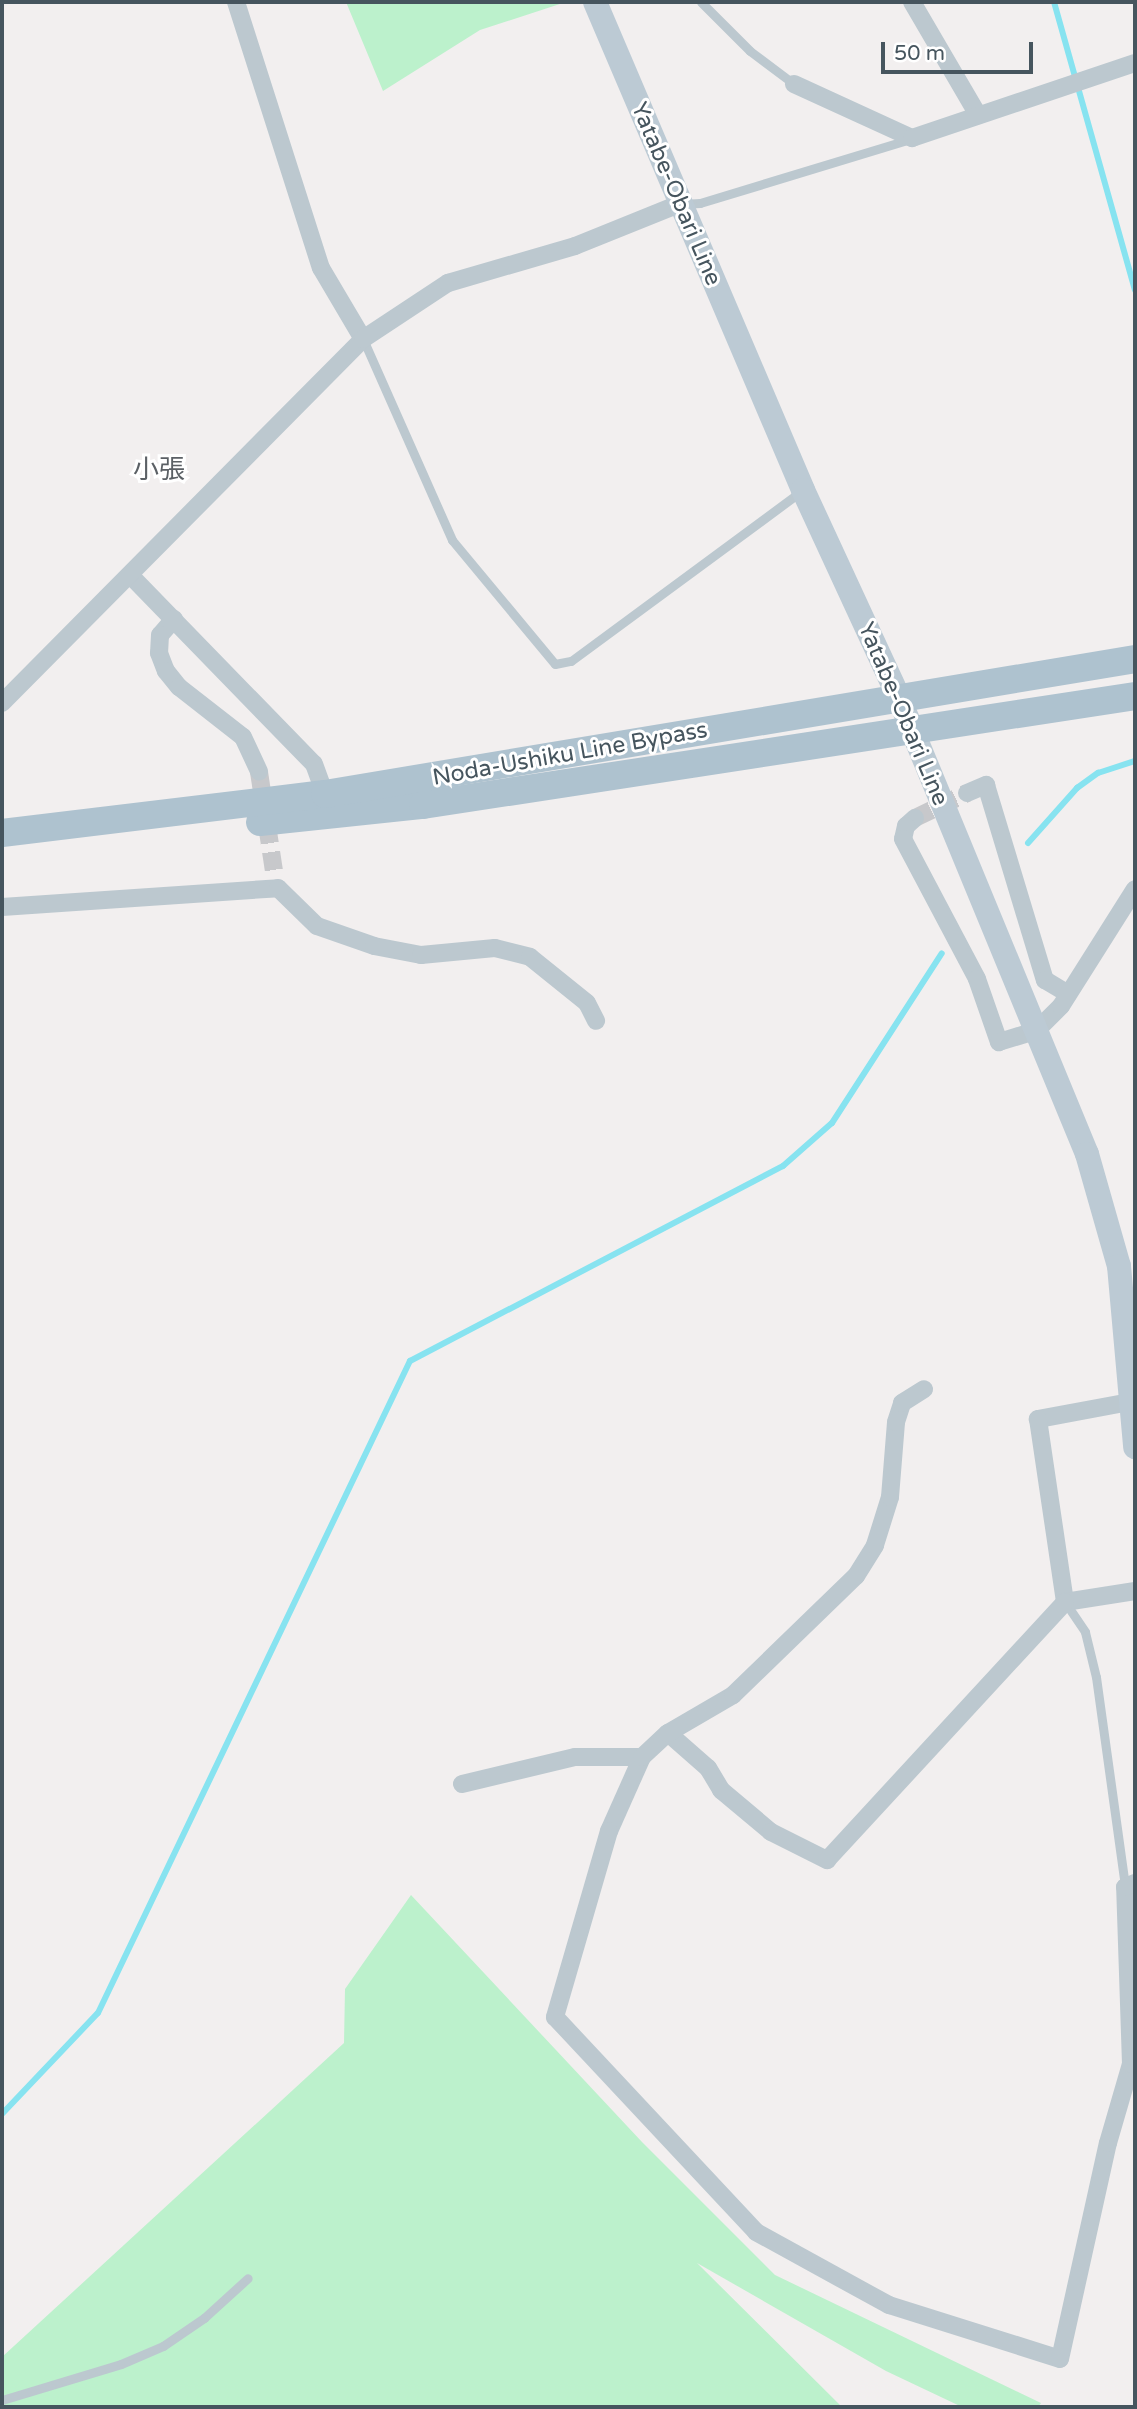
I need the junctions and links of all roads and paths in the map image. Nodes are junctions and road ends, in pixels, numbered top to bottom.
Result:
1 (236, 2) edge
2 (595, 2) edge
3 (701, 2) edge
4 (912, 2) edge
5 (1135, 62) edge
6 (794, 84) joint
7 (978, 115) junction
8 (912, 138) junction
9 (679, 204) junction
10 (363, 339) junction
11 (803, 490) junction
12 (131, 576) junction
13 (174, 619) junction
14 (1135, 659) edge
15 (1135, 696) edge
16 (899, 698) junction
17 (2, 703) edge
18 (913, 733) junction
19 (259, 772) tunnel mouth
20 (967, 793) tunnel mouth
21 (326, 794) junction
22 (915, 818) dead end
23 (2, 833) edge
24 (1135, 889) edge
25 (2, 907) edge
26 (1068, 994) junction
27 (596, 1021) dead end
28 (1036, 1031) junction
29 (1127, 1266) edge
30 (924, 1389) dead end
31 (1133, 1402) edge
32 (1135, 1447) edge
33 (1135, 1591) edge
34 (1065, 1602) junction
35 (668, 1733) junction
36 (642, 1758) junction
37 (462, 1784) dead end
38 (1130, 1885) edge
39 (248, 2277) dead end
40 (2, 2400) edge

1 - 10 street
2 - 9 main road, Yatabe-Obari Line
3 - 6 lane
4 - 7 street
5 - 7 street
6 - 8 street
7 - 8 street
8 - 9 lane
9 - 10 street
9 - 11 main road, Yatabe-Obari Line
10 - 11 lane
10 - 12 street
11 - 16 main road, Yatabe-Obari Line
12 - 13 street
12 - 17 street
13 - 19 street
13 - 21 street
14 - 16 main road, Noda-Ushiku Line Bypass
15 - 18 main road, Noda-Ushiku Line Bypass
16 - 18 main road, Yatabe-Obari Line
16 - 21 main road, Noda-Ushiku Line Bypass
18 - 23 main road, Noda-Ushiku Line Bypass
18 - 28 main road, Yatabe-Obari Line
20 - 26 street
21 - 23 main road, Noda-Ushiku Line Bypass
22 - 28 street
24 - 26 street
25 - 27 street
26 - 28 street
28 - 29 main road, Yatabe-Obari Line
29 - 31 main road, Yatabe-Obari Line
30 - 35 street
31 - 32 main road, Yatabe-Obari Line
31 - 34 street
33 - 34 street
34 - 35 street
34 - 38 lane
35 - 36 street
36 - 37 street
36 - 38 street
39 - 40 lane

